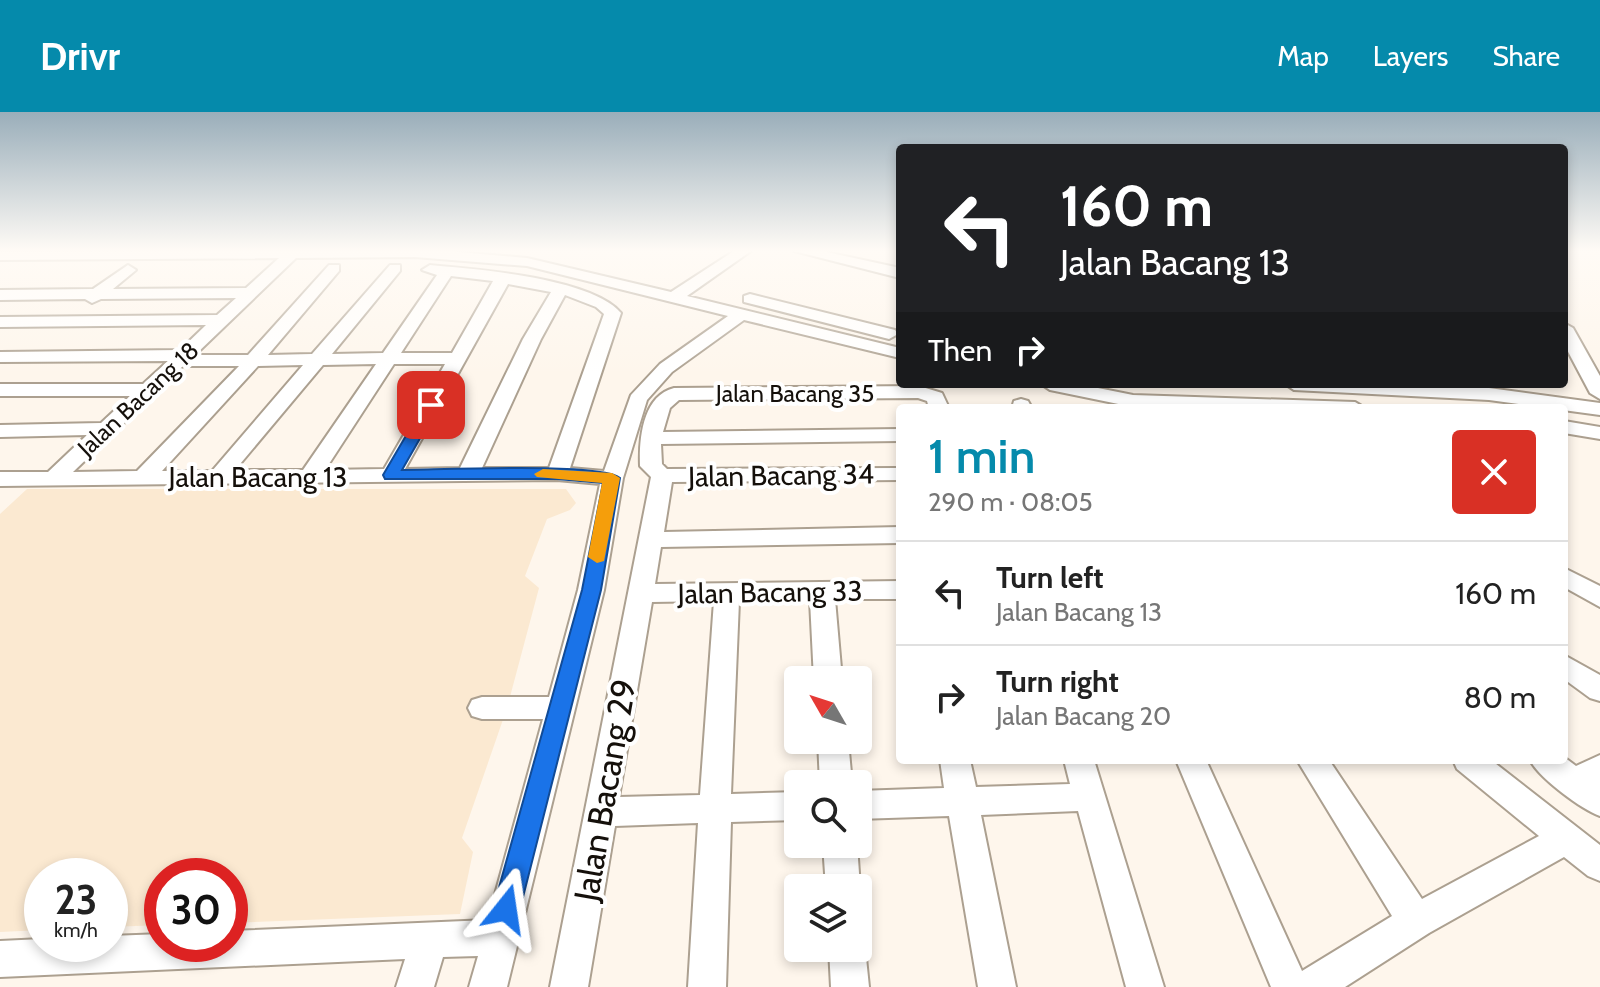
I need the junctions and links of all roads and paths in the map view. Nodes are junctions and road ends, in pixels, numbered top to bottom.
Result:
1 (99, 292) edge
2 (313, 292) edge
3 (375, 292) edge
4 (434, 292) edge
5 (495, 292) edge
6 (559, 292) edge
7 (566, 292) edge
8 (658, 292) edge
9 (682, 292) edge
10 (720, 292) edge
11 (251, 293) joint
12 (0, 295) edge
13 (96, 295) junction
14 (676, 296) junction
15 (742, 314) junction
16 (222, 320) junction
17 (61, 321) junction
18 (0, 322) edge
19 (896, 336) edge
20 (1568, 338) edge
21 (896, 352) edge
22 (8, 356) edge
23 (182, 358) junction
24 (391, 358) junction
25 (458, 358) junction
26 (318, 359) junction
27 (253, 360) junction
28 (0, 369) edge
29 (1067, 388) edge
30 (1372, 388) edge
31 (0, 390) edge
32 (148, 390) junction
33 (1600, 393) edge
34 (938, 404) edge
35 (1135, 404) edge
36 (1563, 404) edge
37 (1568, 405) edge
38 (1600, 409) edge
39 (1568, 428) edge
40 (107, 429) junction
41 (0, 431) edge
42 (1600, 433) edge
43 (896, 435) edge
44 (650, 438) junction
45 (557, 474) junction
46 (896, 474) edge
47 (391, 475) junction
48 (468, 475) junction
49 (310, 476) junction
50 (662, 476) junction
51 (218, 477) junction
52 (54, 478) junction
53 (143, 478) junction
54 (612, 478) junction
55 (0, 479) edge
56 (896, 535) edge
57 (650, 540) junction
58 (1568, 578) edge
59 (896, 590) edge
60 (822, 591) junction
61 (727, 592) junction
62 (640, 593) junction
63 (1597, 594) edge
64 (827, 666) edge
65 (1568, 668) edge
66 (1600, 690) edge
67 (482, 708) dead end
68 (560, 708) junction
69 (956, 764) edge
70 (1080, 764) edge
71 (1193, 764) edge
72 (1315, 764) edge
73 (1473, 764) edge
74 (1556, 764) edge
75 (1587, 776) edge
76 (1090, 797) junction
77 (963, 801) junction
78 (1600, 802) edge
79 (872, 804) edge
80 (784, 807) edge
81 (715, 809) junction
82 (601, 812) junction
83 (1565, 839) junction
84 (1600, 865) edge
85 (1416, 921) junction
86 (499, 937) junction
87 (429, 942) junction
88 (0, 959) edge
89 (848, 962) edge
90 (415, 987) edge
91 (488, 987) edge
92 (569, 987) edge
93 (707, 987) edge
94 (850, 987) edge
95 (997, 987) edge
96 (1145, 987) edge
97 (1290, 987) edge
98 (1311, 987) edge

1 - 13 street
2 - 27 street
3 - 26 street
4 - 24 street
5 - 25 street
6 - 48 street
7 - 45 street
8 - 14 street
9 - 14 street
10 - 19 street
11 - 13 street
11 - 16 street, Jalan Bacang 18
12 - 13 street
13 - 17 street
14 - 15 street
15 - 21 street
15 - 54 street
16 - 17 street
16 - 23 street, Jalan Bacang 18
17 - 18 street
17 - 22 street
20 - 33 street
22 - 23 street
22 - 28 street
23 - 27 street
23 - 32 street, Jalan Bacang 18
24 - 25 street
24 - 26 street
24 - 49 street
25 - 47 street
26 - 27 street
26 - 51 street
27 - 53 street
29 - 35 street
30 - 36 street
31 - 32 street
32 - 40 street, Jalan Bacang 18
34 - 44 street, Jalan Bacang 35
37 - 38 street
39 - 42 street
40 - 41 street
40 - 52 street, Jalan Bacang 18
43 - 44 street
44 - 50 street
45 - 48 street, Jalan Bacang 13
45 - 54 street, Jalan Bacang 13
46 - 50 street, Jalan Bacang 34
47 - 48 street, Jalan Bacang 13
47 - 49 street, Jalan Bacang 13
49 - 51 street, Jalan Bacang 13
50 - 57 street, Jalan Bacang 29
51 - 53 street, Jalan Bacang 13
52 - 53 street, Jalan Bacang 13
52 - 55 street, Jalan Bacang 13
54 - 68 street
56 - 57 street
57 - 62 street, Jalan Bacang 29
58 - 63 street
59 - 60 street, Jalan Bacang 33
60 - 61 street, Jalan Bacang 33
60 - 64 street
61 - 62 street, Jalan Bacang 33
61 - 81 street
62 - 82 street, Jalan Bacang 29
65 - 66 street
67 - 68 street
68 - 86 street
69 - 77 street
70 - 76 street
71 - 97 street
72 - 85 street
73 - 83 street
74 - 75 street
75 - 78 street
76 - 77 street
76 - 96 street
77 - 79 street
77 - 95 street
80 - 81 street
81 - 82 street
81 - 93 street
82 - 92 street, Jalan Bacang 29
83 - 84 street
83 - 85 street
85 - 98 street
86 - 87 street
86 - 91 street
87 - 88 street
87 - 90 street
89 - 94 street

